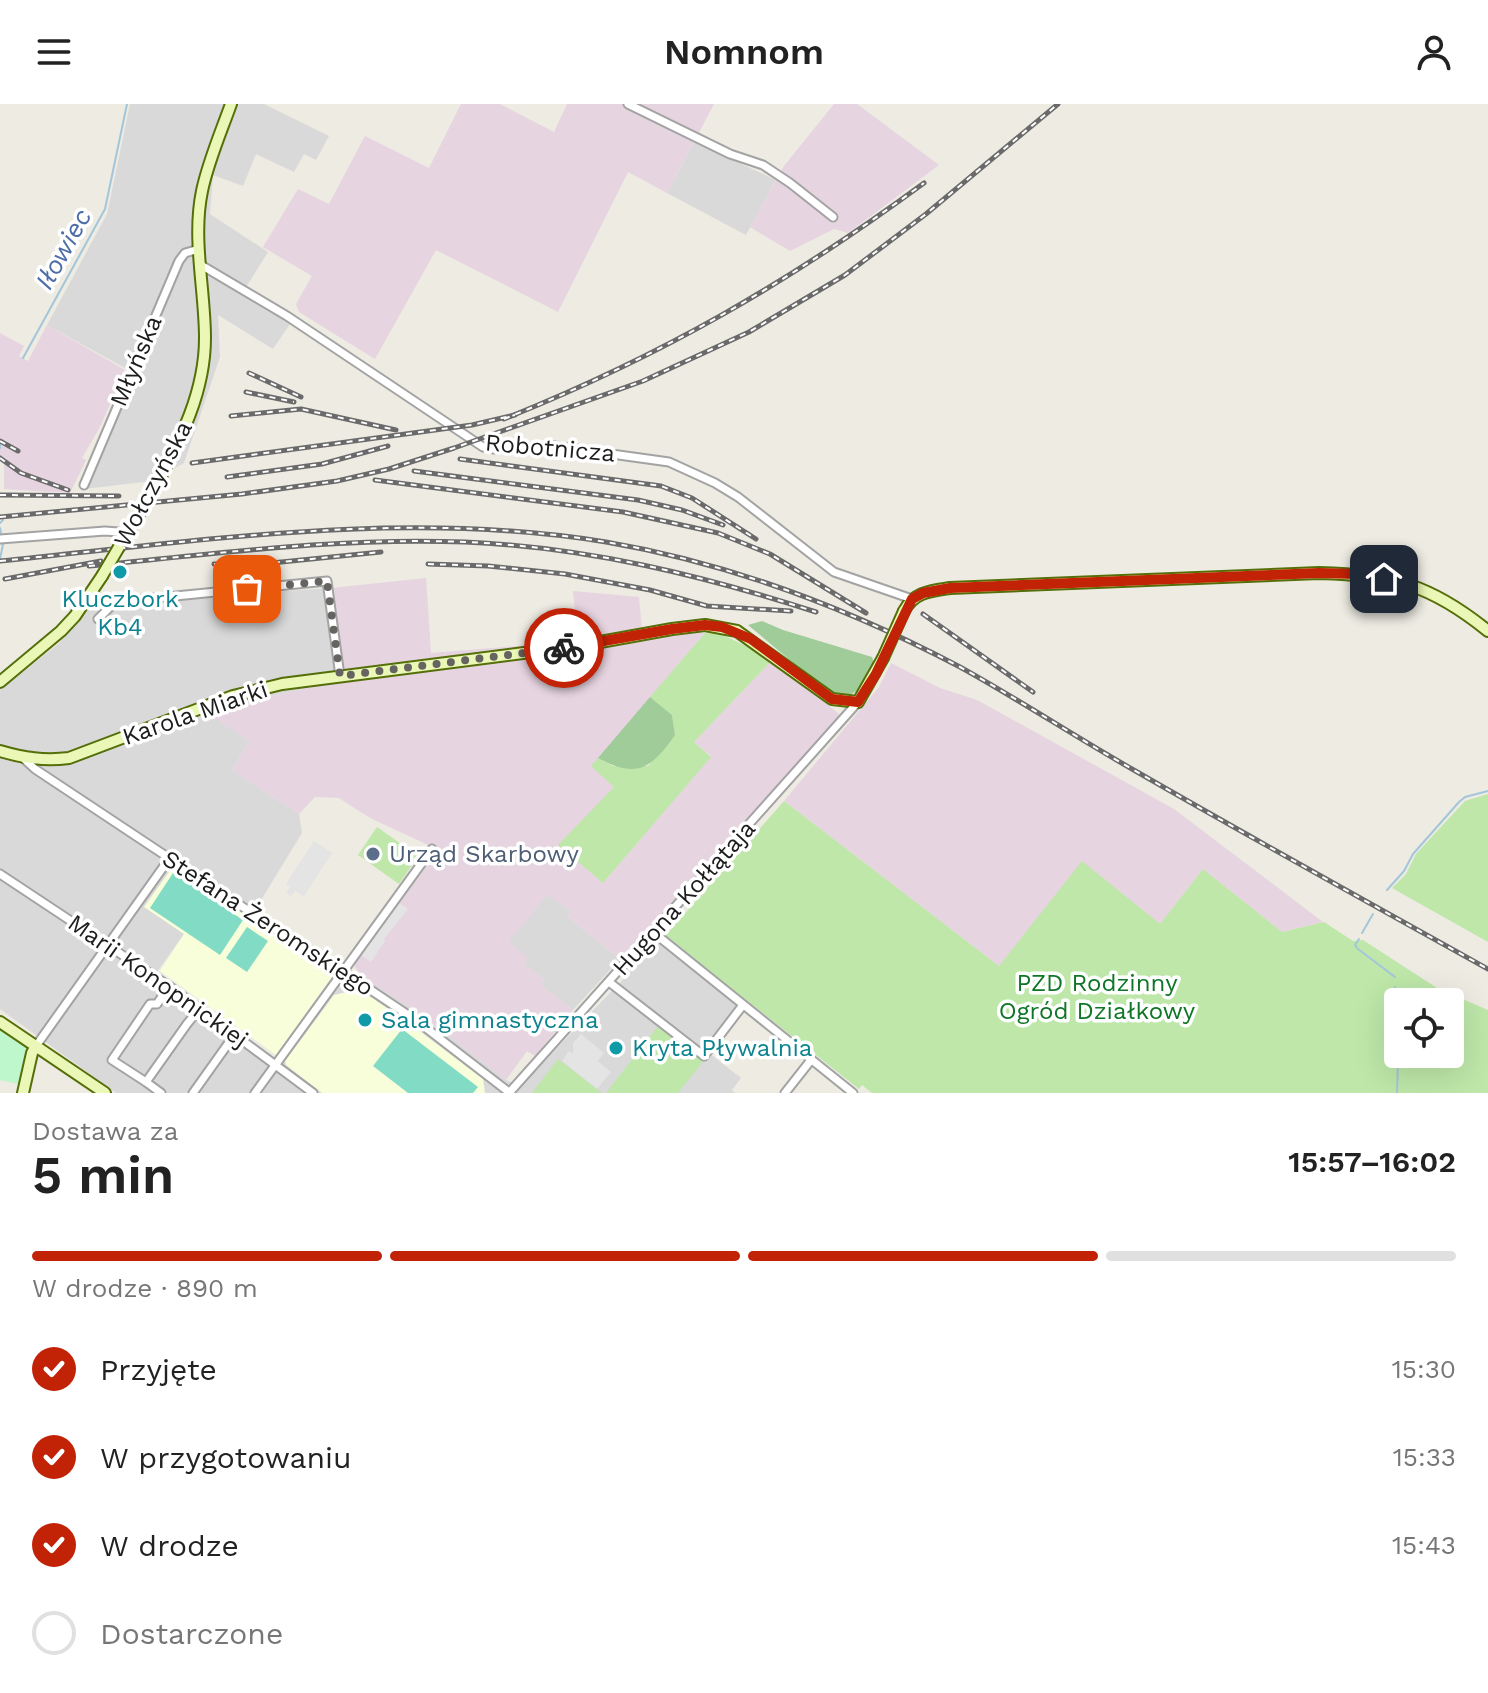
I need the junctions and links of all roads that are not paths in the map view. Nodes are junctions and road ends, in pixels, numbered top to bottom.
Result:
1 (231, 104) edge
2 (628, 104) edge
3 (833, 217) dead end
4 (199, 249) junction
5 (201, 265) junction
6 (84, 485) dead end
7 (126, 536) junction
8 (5, 538) edge
9 (912, 599) junction
10 (98, 619) dead end
11 (1488, 631) edge
12 (340, 676) junction
13 (0, 682) edge
14 (858, 702) junction
15 (0, 751) edge
16 (23, 758) junction
17 (432, 849) dead end
18 (169, 859) junction
19 (0, 874) edge
20 (653, 932) junction
21 (108, 944) junction
22 (343, 972) junction
23 (609, 982) junction
24 (169, 986) junction
25 (743, 1005) junction
26 (200, 1008) junction
27 (0, 1022) edge
28 (235, 1034) junction
29 (36, 1046) junction
30 (811, 1060) junction
31 (276, 1064) junction
32 (146, 1082) junction
33 (23, 1093) edge
34 (105, 1093) edge
35 (161, 1093) edge
36 (193, 1093) edge
37 (255, 1093) edge
38 (313, 1093) edge
39 (510, 1093) edge
40 (785, 1093) edge
41 (853, 1093) edge

1 - 4 street, Wołczyńska
2 - 3 street
4 - 5 street, Wołczyńska
4 - 6 street, Młyńska
5 - 7 street, Wołczyńska, bridge
5 - 9 street, Robotnicza
7 - 8 street
7 - 13 street, Wołczyńska, bridge
9 - 11 street
9 - 14 street, bridge
10 - 12 street
12 - 14 street, Karola Miarki
12 - 16 street, Karola Miarki
14 - 20 street, Hugona Kołłątaja
15 - 16 street, Karola Miarki
16 - 18 street, Stefana Żeromskiego
17 - 22 street
18 - 21 street
18 - 22 street, Stefana Żeromskiego
19 - 21 street, Marii Konopnickiej
20 - 23 street, Hugona Kołłątaja
20 - 25 street
21 - 24 street, Marii Konopnickiej
21 - 29 street
22 - 31 street
22 - 39 street, Stefana Żeromskiego
23 - 25 street
23 - 39 street, Hugona Kołłątaja
24 - 26 street, Marii Konopnickiej
24 - 32 street
25 - 30 street
26 - 28 street, Marii Konopnickiej
26 - 32 street
27 - 29 street
28 - 31 street, Marii Konopnickiej
28 - 36 street
29 - 33 street
29 - 34 street
30 - 40 street
30 - 41 street
31 - 37 street
31 - 38 street, Marii Konopnickiej
32 - 35 street

